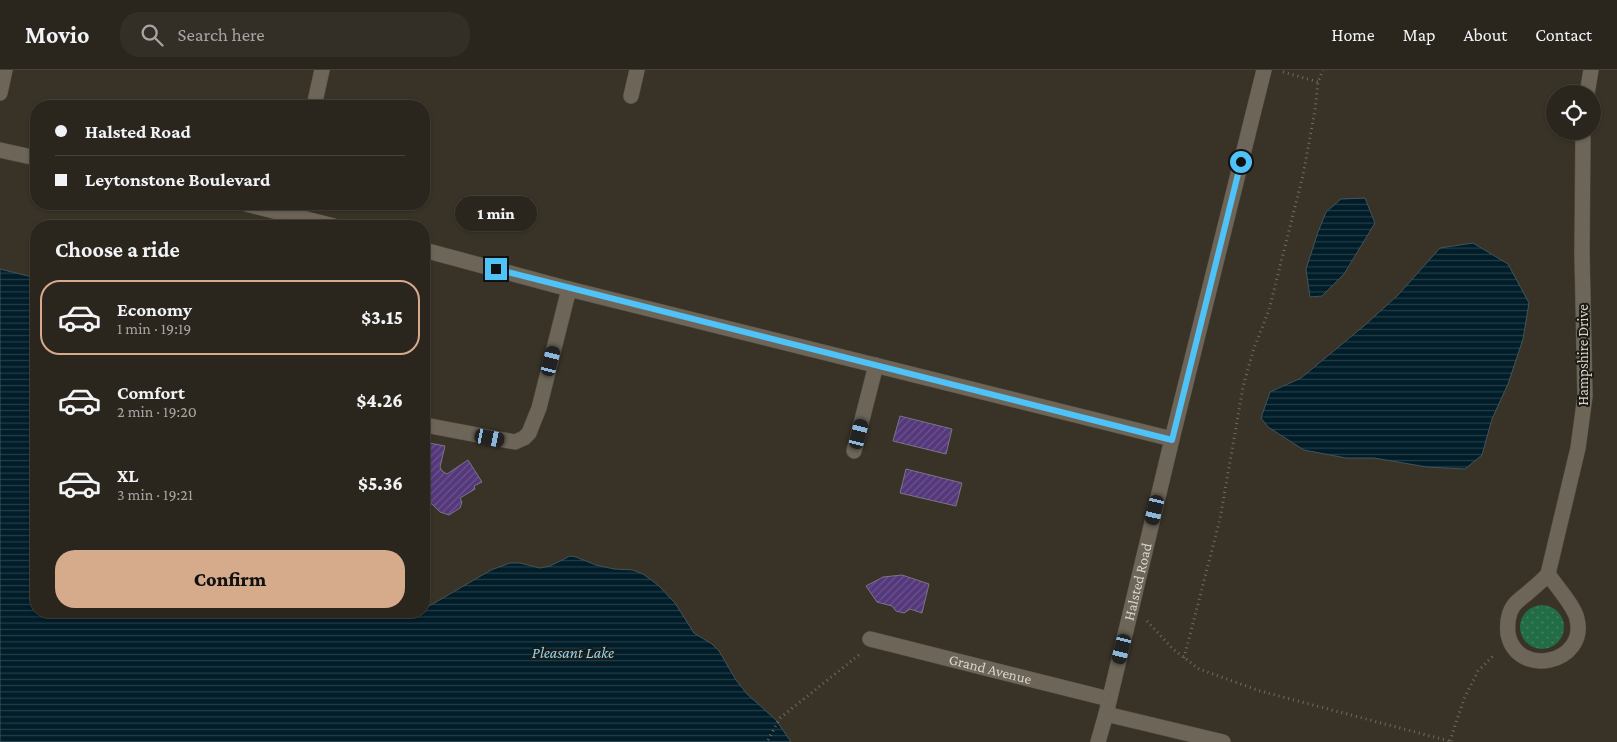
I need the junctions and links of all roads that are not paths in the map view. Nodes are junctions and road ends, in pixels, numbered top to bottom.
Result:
1 (5, 70) edge
2 (322, 70) edge
3 (637, 70) edge
4 (1264, 70) edge
5 (1592, 70) edge
6 (1589, 85) edge
7 (0, 93) edge
8 (631, 96) dead end
9 (315, 100) edge
10 (1583, 140) edge
11 (0, 150) edge
12 (30, 157) edge
13 (270, 210) edge
14 (290, 215) edge
15 (310, 220) edge
16 (430, 252) edge
17 (569, 289) junction
18 (876, 365) junction
19 (430, 426) edge
20 (1172, 440) junction
21 (854, 451) dead end
22 (1548, 574) junction
23 (867, 645) road end
24 (1109, 699) junction
25 (1106, 714) junction
26 (1098, 742) edge
27 (1223, 742) edge

1 - 7 street
2 - 9 street
3 - 8 street
4 - 20 street, Halsted Road
5 - 6 street
10 - 22 street, Hampshire Drive
11 - 12 street
13 - 14 street
14 - 15 street
16 - 17 street
17 - 18 street
17 - 19 street
18 - 20 street
18 - 21 street
20 - 24 street, Halsted Road
22 - 22 street
23 - 24 street, Grand Avenue
24 - 25 street, Halsted Road
25 - 26 street, Halsted Road
25 - 27 street

